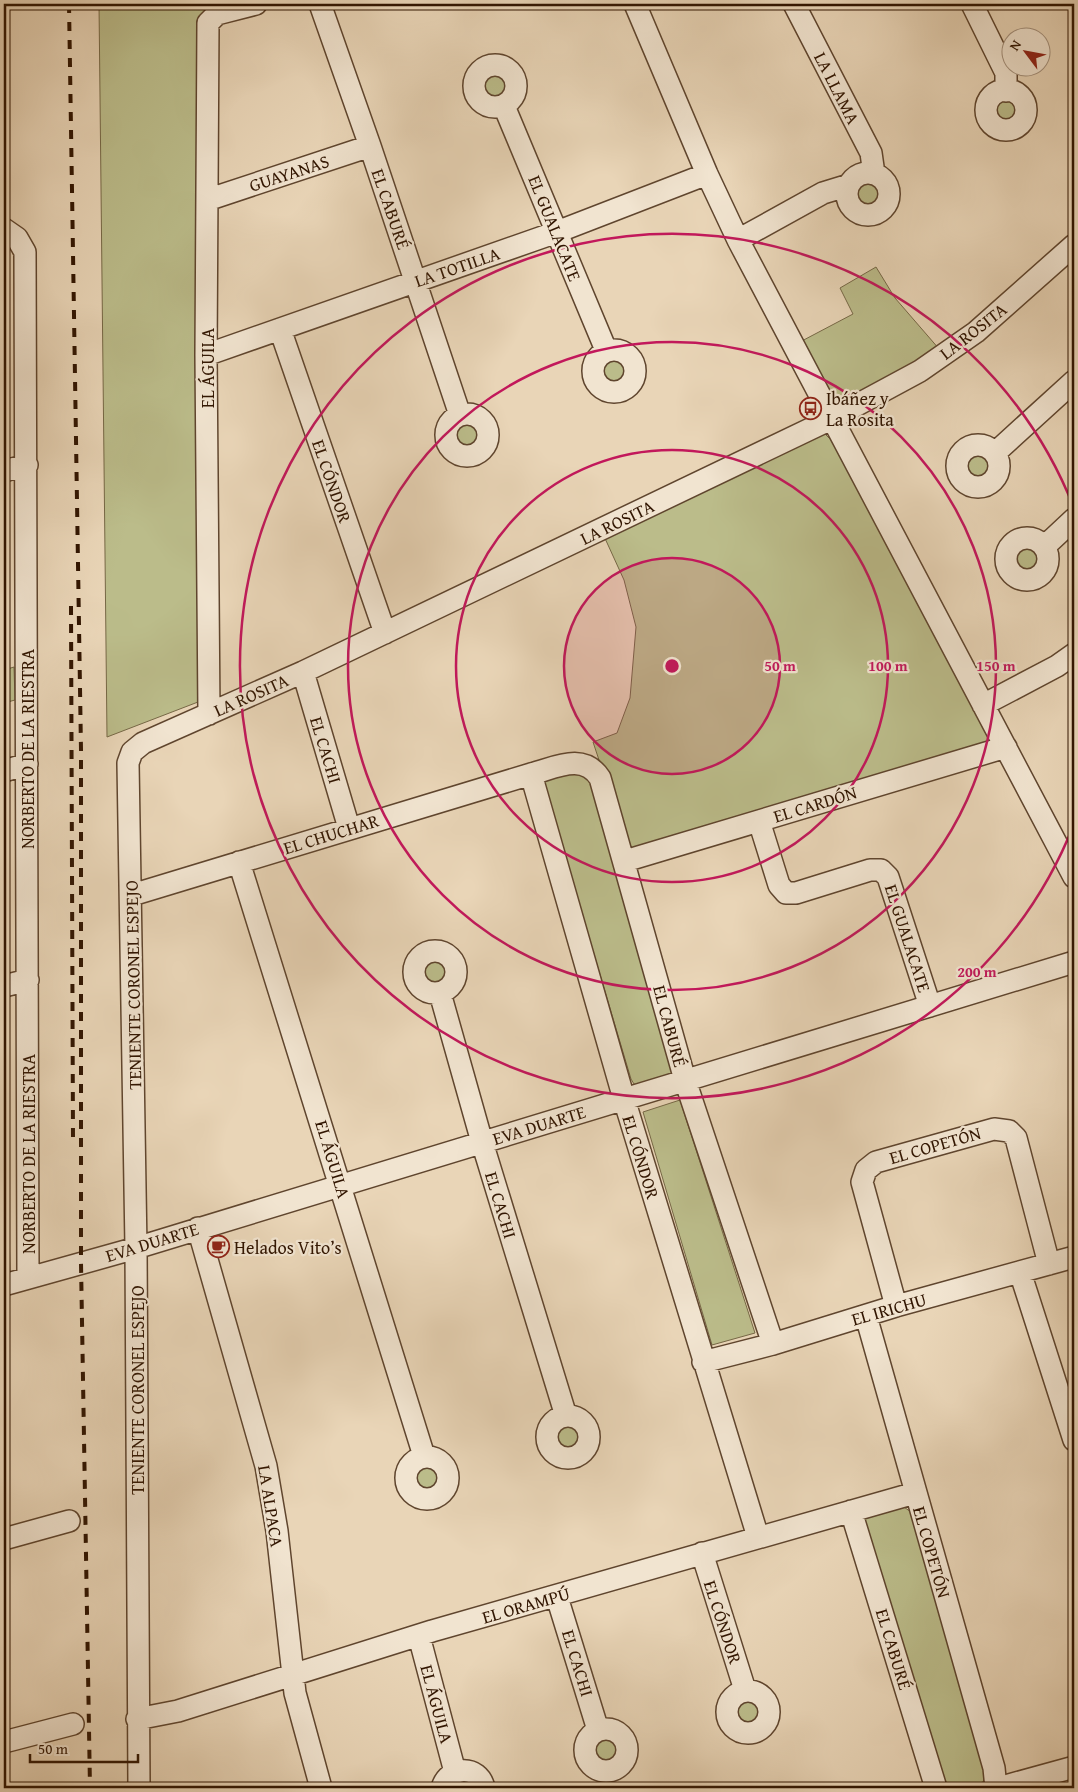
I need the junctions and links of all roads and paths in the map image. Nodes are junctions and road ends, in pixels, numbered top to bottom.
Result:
1 (256, 4) edge
2 (320, 4) edge
3 (635, 4) edge
4 (794, 4) edge
5 (972, 4) edge
6 (1006, 91) dead end
7 (504, 106) dead end
8 (370, 146) junction
9 (707, 174) junction
10 (874, 174) junction
11 (849, 185) junction
12 (207, 200) junction
13 (4, 229) edge
14 (557, 232) junction
15 (738, 240) junction
16 (1071, 255) edge
17 (416, 281) junction
18 (280, 329) junction
19 (606, 350) dead end
20 (206, 355) junction
21 (1074, 381) edge
22 (460, 415) dead end
23 (831, 419) junction
24 (995, 453) dead end
25 (27, 464) junction
26 (4, 471) edge
27 (1074, 519) edge
28 (1044, 547) dead end
29 (385, 633) junction
30 (1074, 654) edge
31 (303, 672) junction
32 (983, 705) junction
33 (209, 714) junction
34 (1006, 747) junction
35 (132, 752) joint
36 (27, 764) junction
37 (4, 771) edge
38 (531, 774) junction
39 (758, 821) junction
40 (349, 828) junction
41 (625, 861) junction
42 (239, 862) junction
43 (1074, 877) edge
44 (132, 895) junction
45 (1074, 962) edge
46 (28, 980) junction
47 (4, 986) edge
48 (440, 993) dead end
49 (930, 1006) junction
50 (685, 1080) junction
51 (624, 1099) junction
52 (482, 1142) junction
53 (341, 1185) junction
54 (198, 1228) junction
55 (136, 1248) junction
56 (1074, 1257) edge
57 (1049, 1264) junction
58 (1020, 1272) junction
59 (28, 1278) junction
60 (4, 1285) edge
61 (896, 1306) junction
62 (866, 1316) junction
63 (773, 1344) junction
64 (703, 1362) junction
65 (566, 1416) dead end
66 (1074, 1440) edge
67 (424, 1456) dead end
68 (915, 1493) junction
69 (851, 1511) junction
70 (69, 1521) dead end
71 (758, 1537) junction
72 (4, 1540) edge
73 (702, 1553) junction
74 (557, 1597) junction
75 (419, 1636) junction
76 (293, 1675) junction
77 (745, 1690) dead end
78 (137, 1719) junction
79 (73, 1724) dead end
80 (598, 1730) dead end
81 (4, 1742) edge
82 (1074, 1767) edge
83 (455, 1772) junction
84 (139, 1788) edge
85 (321, 1788) edge
86 (442, 1788) edge
87 (484, 1788) edge
88 (936, 1788) edge
89 (997, 1788) edge

1 - 12 street, EL ÁGUILA
2 - 8 street, EL CABURÉ
3 - 9 street
4 - 10 street, LA LLAMA
5 - 6 street
7 - 14 street, EL GUALACATE
8 - 12 street, GUAYANAS
8 - 17 street, EL CABURÉ
9 - 14 street, LA TOTILLA
9 - 15 street
10 - 11 street
10 - 11 street
11 - 15 street
12 - 20 street, EL ÁGUILA
13 - 25 street, NORBERTO DE LA RIESTRA
14 - 17 street, LA TOTILLA
14 - 19 street, EL GUALACATE
15 - 23 street
16 - 23 street, LA ROSITA
17 - 18 street, LA TOTILLA
17 - 22 street, EL CABURÉ
18 - 20 street, LA TOTILLA
18 - 29 street, EL CÓNDOR
20 - 33 street, EL ÁGUILA
21 - 24 street
23 - 29 street, LA ROSITA
23 - 32 street
25 - 26 street
25 - 36 street, NORBERTO DE LA RIESTRA
27 - 28 street
29 - 31 street, LA ROSITA
30 - 32 street
31 - 33 street, LA ROSITA
31 - 40 street, EL CACHI
32 - 34 street
33 - 35 street, LA ROSITA
34 - 39 street, EL CARDÓN
34 - 43 street
35 - 44 street, TENIENTE CORONEL ESPEJO
36 - 37 street
36 - 46 street, NORBERTO DE LA RIESTRA
38 - 40 street, EL CHUCHAR
38 - 41 street, EL CABURÉ
38 - 51 street, EL CÓNDOR
39 - 41 street, EL CARDÓN
39 - 49 street, EL GUALACATE
40 - 42 street, EL CHUCHAR
41 - 50 street, EL CABURÉ
42 - 44 street, EL CHUCHAR
42 - 53 street, EL ÁGUILA
44 - 55 street, TENIENTE CORONEL ESPEJO
45 - 49 street, EVA DUARTE
46 - 47 street
46 - 59 street, NORBERTO DE LA RIESTRA
48 - 52 street, EL CACHI
49 - 50 street, EVA DUARTE
50 - 51 street, EVA DUARTE
50 - 63 street, EL CABURÉ
51 - 52 street, EVA DUARTE
51 - 64 street, EL CÓNDOR
52 - 53 street, EVA DUARTE
52 - 65 street, EL CACHI
53 - 54 street, EVA DUARTE
53 - 67 street, EL ÁGUILA
54 - 55 street, EVA DUARTE
54 - 76 street, LA ALPACA
55 - 59 street, EVA DUARTE
55 - 78 street, TENIENTE CORONEL ESPEJO
56 - 57 street, EL IRICHU
57 - 58 street, EL IRICHU
57 - 61 street, EL COPETÓN
58 - 61 street, EL IRICHU
58 - 66 street
59 - 60 street, EVA DUARTE
61 - 62 street, EL IRICHU
62 - 63 street, EL IRICHU
62 - 68 street, EL COPETÓN
63 - 64 street, EL IRICHU
64 - 71 street, EL CÓNDOR
68 - 69 street, EL ORAMPÚ
68 - 89 street, EL COPETÓN
69 - 71 street, EL ORAMPÚ
69 - 88 street, EL CABURÉ
70 - 72 street
71 - 73 street, EL ORAMPÚ
73 - 74 street, EL ORAMPÚ
73 - 77 street, EL CÓNDOR
74 - 75 street, EL ORAMPÚ
74 - 80 street, EL CACHI
75 - 76 street, EL ORAMPÚ
75 - 83 street, EL ÁGUILA
76 - 78 street, EL ORAMPÚ
76 - 85 street, LA ALPACA
78 - 84 street, TENIENTE CORONEL ESPEJO
79 - 81 street
82 - 89 street
83 - 86 street
83 - 87 street

